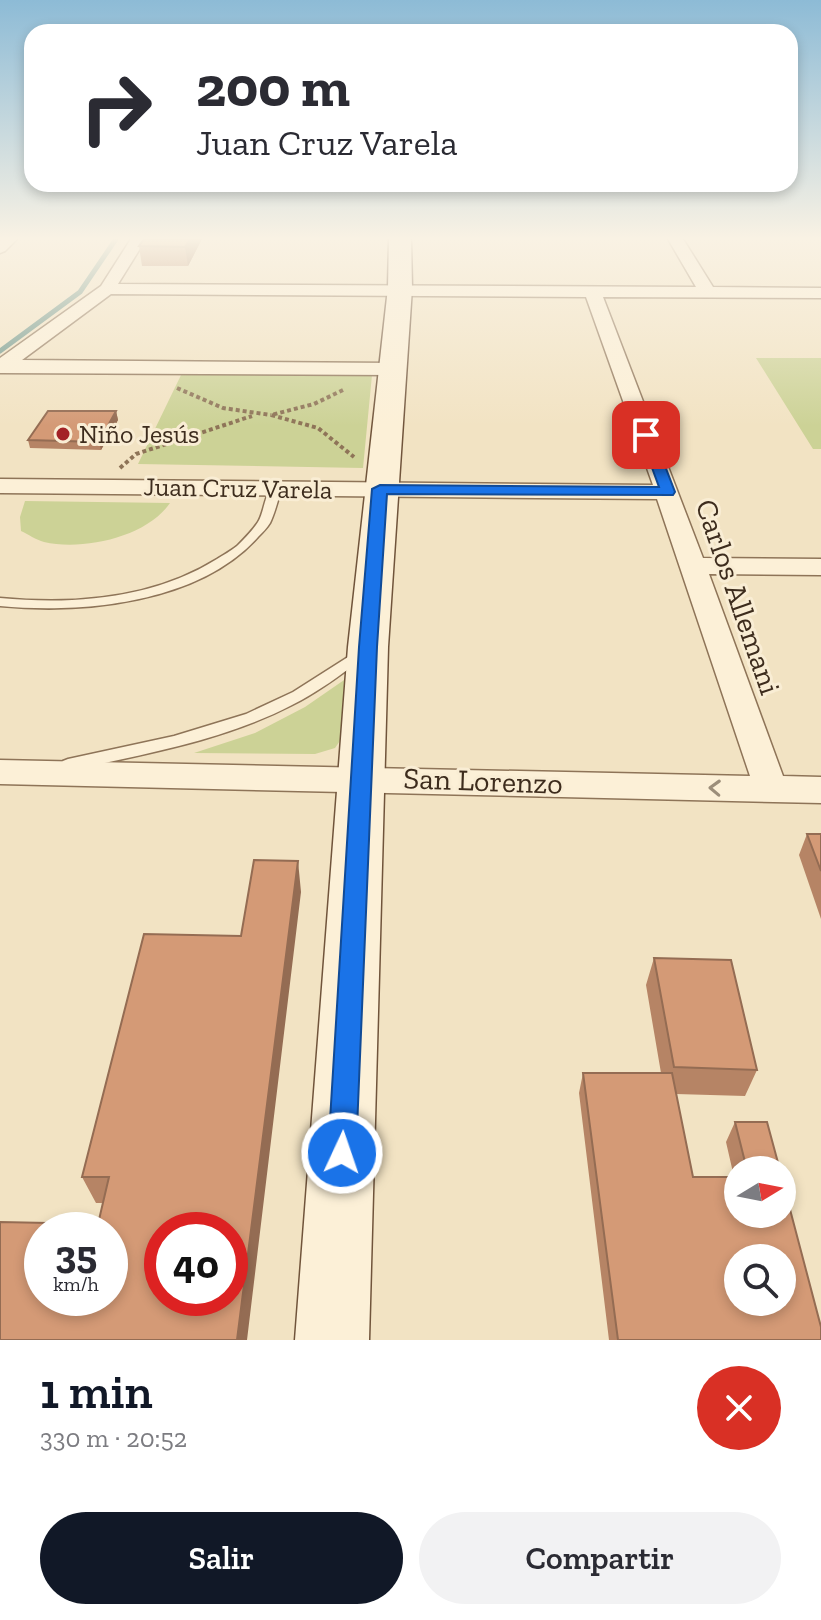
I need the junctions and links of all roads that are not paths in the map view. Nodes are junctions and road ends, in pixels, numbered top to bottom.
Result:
1 (90, 302) edge
2 (397, 302) edge
3 (597, 302) edge
4 (1, 367) edge
5 (381, 369) junction
6 (367, 473) junction
7 (0, 486) edge
8 (276, 488) junction
9 (667, 492) junction
10 (692, 566) junction
11 (821, 567) edge
12 (0, 602) edge
13 (368, 647) junction
14 (0, 772) edge
15 (36, 772) junction
16 (362, 778) junction
17 (771, 789) junction
18 (821, 790) edge
19 (332, 1340) edge

1 - 4 street
2 - 5 street
3 - 9 street, Carlos Allemani
4 - 5 street
5 - 6 street
6 - 8 street, Juan Cruz Varela
6 - 9 street, Juan Cruz Varela
6 - 13 street
7 - 8 street, Juan Cruz Varela
8 - 12 lane
9 - 10 street, Carlos Allemani
10 - 11 street
10 - 17 street, Carlos Allemani
13 - 15 lane
13 - 16 street
14 - 15 street, San Lorenzo
15 - 16 street, San Lorenzo
17 -> 16 street, San Lorenzo
16 - 19 street
17 - 18 street, San Lorenzo

